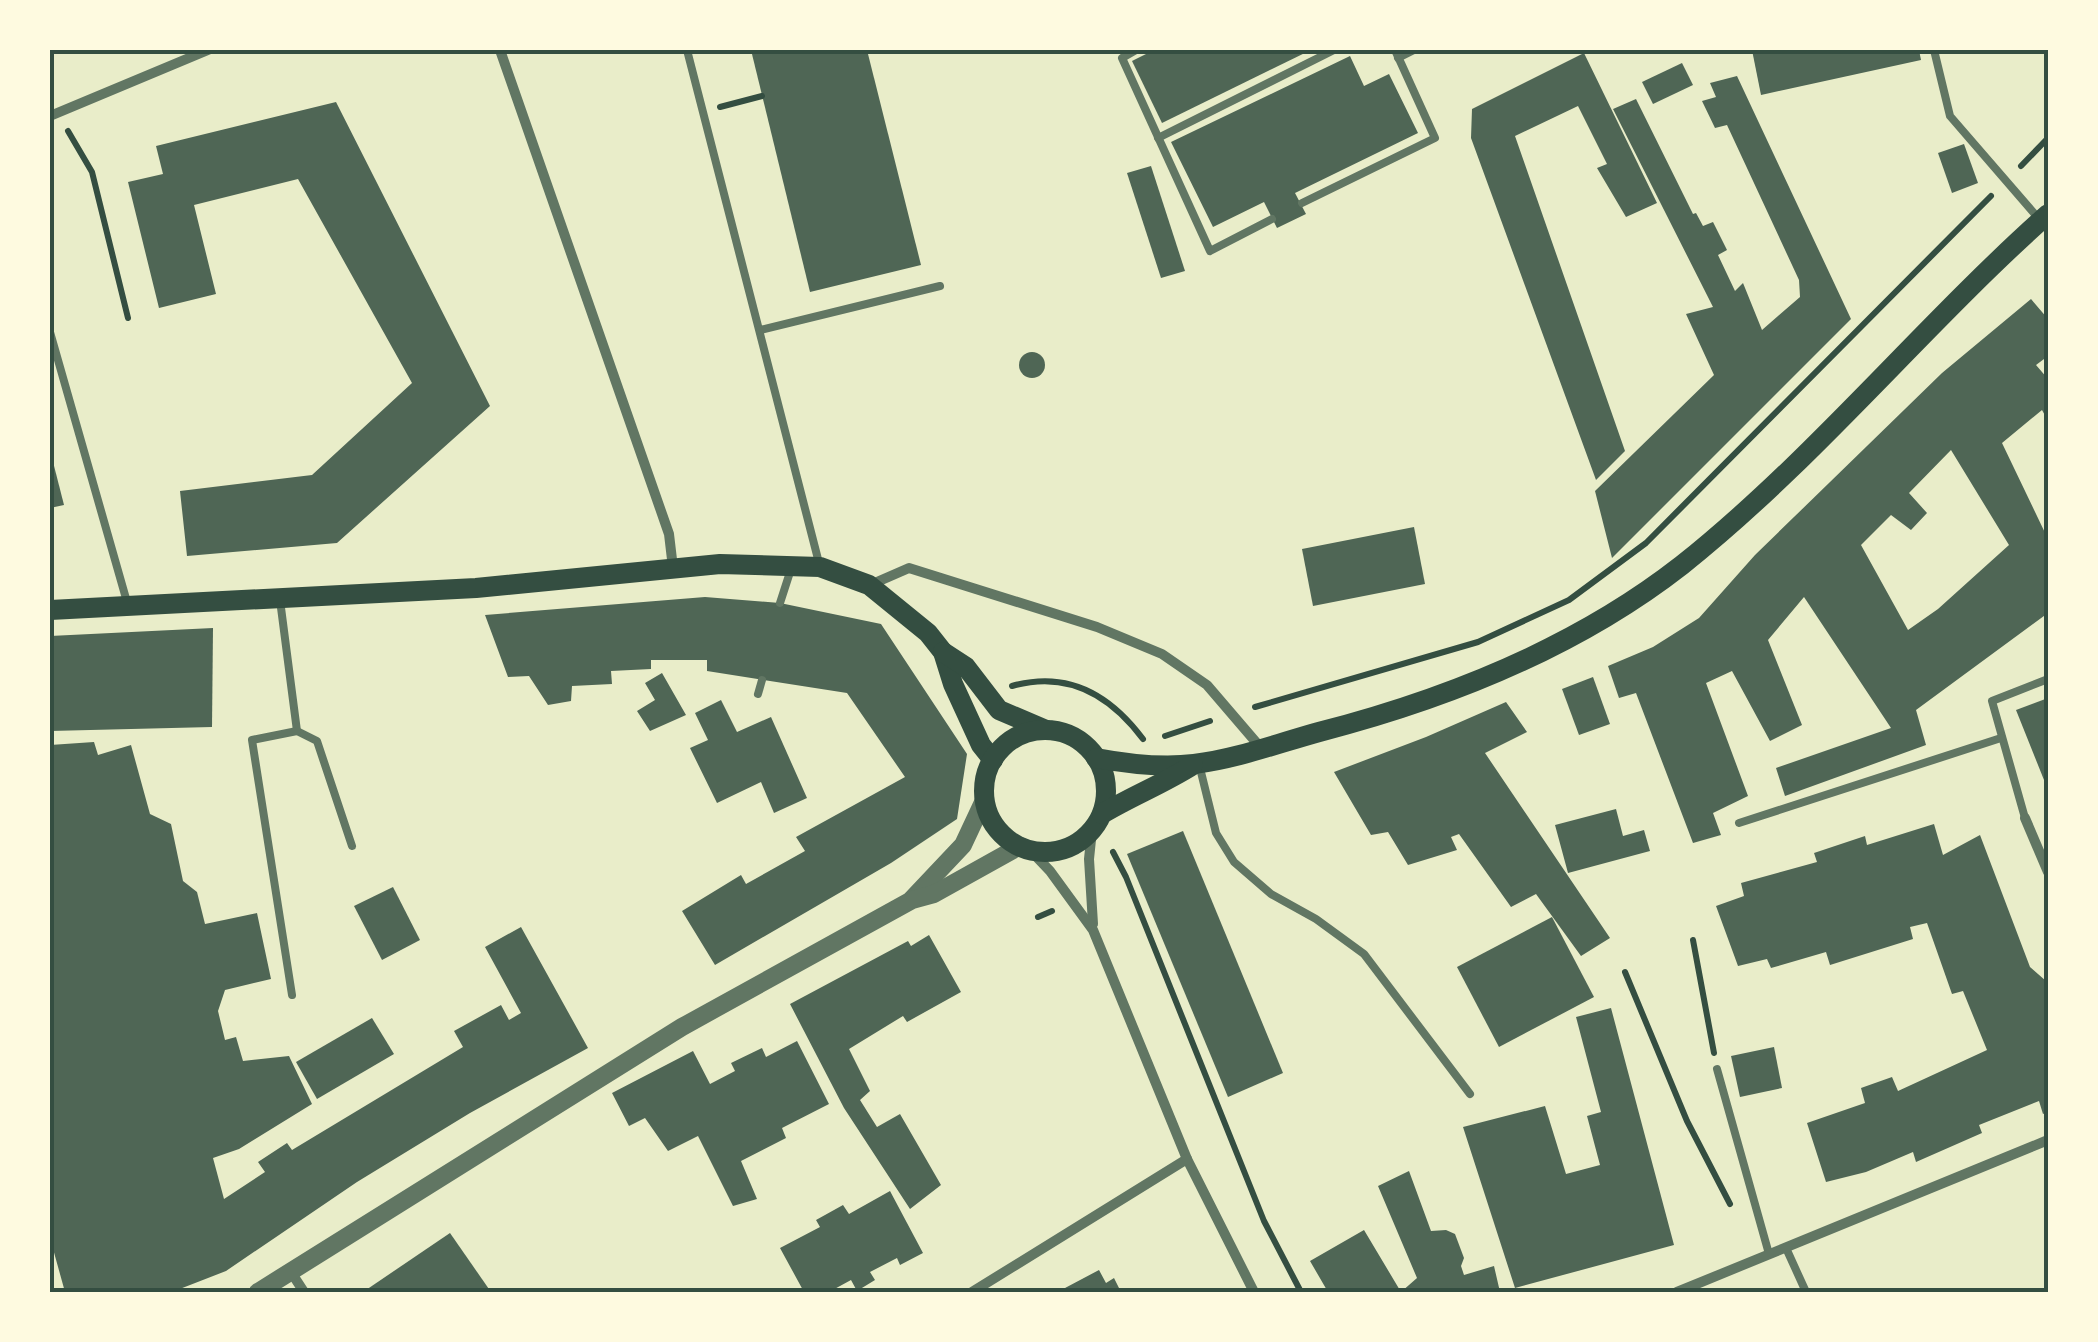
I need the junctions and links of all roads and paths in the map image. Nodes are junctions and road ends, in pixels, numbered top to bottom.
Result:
1 (208, 50) edge
2 (686, 50) edge
3 (1136, 50) edge
4 (1334, 50) edge
5 (1414, 50) edge
6 (1934, 50) edge
7 (503, 51) edge
8 (1397, 54) edge
9 (762, 96) dead end
10 (704, 111) junction
11 (54, 114) edge
12 (1158, 138) junction
13 (2048, 138) edge
14 (2006, 181) junction
15 (1302, 203) dead end
16 (2044, 217) edge
17 (1272, 219) dead end
18 (940, 286) dead end
19 (128, 318) dead end
20 (760, 330) junction
21 (50, 332) edge
22 (792, 564) junction
23 (820, 567) junction
24 (673, 569) junction
25 (868, 585) junction
26 (280, 600) junction
27 (780, 603) dead end
28 (128, 606) junction
29 (50, 610) edge
30 (943, 652) junction
31 (2048, 679) edge
32 (762, 680) dead end
33 (758, 694) dead end
34 (988, 698) junction
35 (1233, 714) junction
36 (1048, 730) junction
37 (297, 731) junction
38 (2001, 738) junction
39 (1146, 742) junction
40 (1261, 748) junction
41 (1096, 758) junction
42 (992, 760) junction
43 (1156, 764) junction
44 (1197, 764) junction
45 (985, 798) junction
46 (2025, 818) joint
47 (1097, 822) junction
48 (1739, 823) dead end
49 (352, 846) dead end
50 (1110, 846) dead end
51 (1025, 848) junction
52 (2048, 872) edge
53 (912, 900) junction
54 (1094, 930) junction
55 (1694, 940) dead end
56 (1625, 972) dead end
57 (292, 995) dead end
58 (1717, 1069) joint
59 (1470, 1094) dead end
60 (2048, 1140) edge
61 (1187, 1159) junction
62 (1731, 1207) dead end
63 (1786, 1248) junction
64 (1769, 1254) junction
65 (291, 1272) junction
66 (977, 1291) edge
67 (258, 1292) edge
68 (304, 1292) edge
69 (1254, 1292) edge
70 (1301, 1292) edge
71 (1677, 1292) edge
72 (1806, 1292) edge

1 - 11 street
2 - 10 lane
3 - 12 lane
4 - 12 lane
5 - 8 lane
6 - 14 lane
7 - 24 street
8 - 15 lane
9 - 10 path
10 - 20 lane
11 - 19 path
12 - 17 lane
13 - 14 path
14 - 16 lane
14 - 35 path
16 - 40 main road
18 - 20 lane
20 - 23 lane
21 - 28 lane
22 - 23 main road
22 - 24 main road
22 - 27 lane
23 - 25 main road
24 - 26 main road
25 - 30 main road
25 - 35 street
26 - 28 main road
26 - 37 lane
28 - 29 main road
30 - 34 main road
30 - 42 main road
31 - 38 lane
32 - 33 lane
34 - 36 main road
34 - 39 path
35 - 39 path
35 - 40 street
36 - 41 main road
36 - 42 main road
37 - 49 lane
37 - 57 lane
38 - 46 lane
38 - 48 lane
39 - 43 path
40 - 44 main road
41 - 43 main road
41 - 47 main road
42 - 45 main road
43 - 44 main road
44 - 47 main road
44 - 59 lane
45 - 51 main road
45 - 53 street
46 - 52 street
47 - 51 main road
47 - 54 street
50 - 70 path
51 - 53 street
51 - 54 street
53 - 65 street
54 - 61 street
55 - 58 path
56 - 62 path
58 - 64 lane
60 - 63 street
61 - 66 street
61 - 69 street
63 - 64 street
63 - 72 lane
64 - 71 street
65 - 67 street
65 - 68 street

